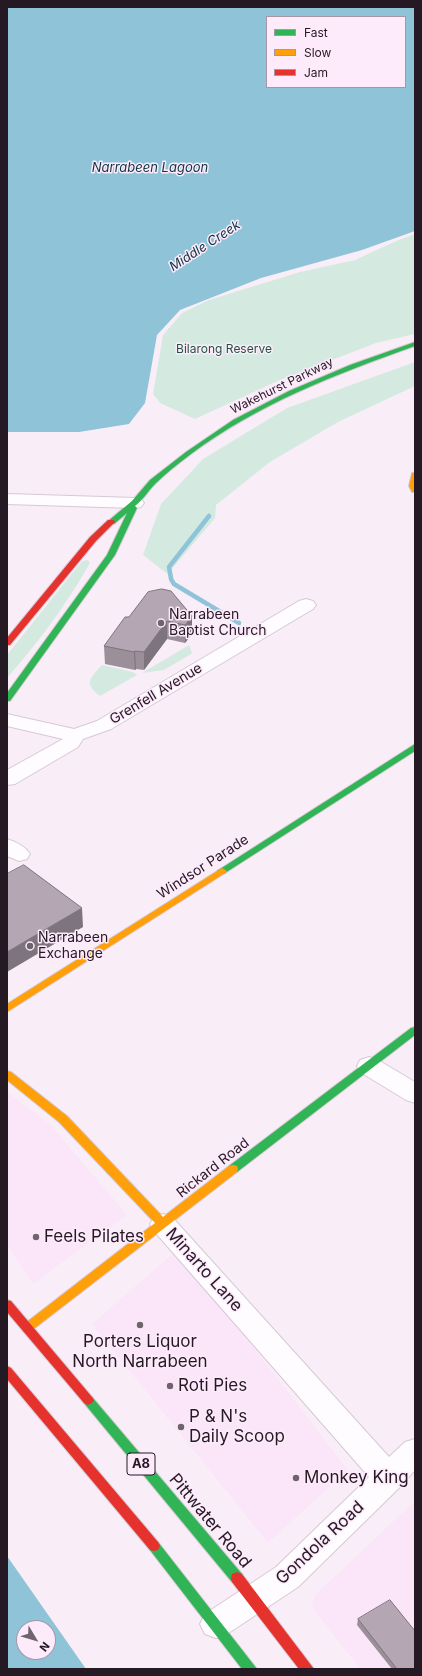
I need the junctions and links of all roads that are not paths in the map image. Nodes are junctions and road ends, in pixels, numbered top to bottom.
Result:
1 (415, 344) edge
2 (415, 475) edge
3 (415, 490) edge
4 (7, 499) edge
5 (135, 503) junction
6 (80, 555) junction
7 (111, 555) junction
8 (306, 605) dead end
9 (7, 643) edge
10 (7, 699) edge
11 (7, 720) edge
12 (75, 736) junction
13 (415, 747) edge
14 (7, 779) edge
15 (7, 1009) edge
16 (415, 1030) edge
17 (369, 1066) junction
18 (7, 1075) edge
19 (415, 1094) edge
20 (163, 1224) junction
21 (7, 1304) edge
22 (27, 1328) junction
23 (7, 1371) edge
24 (415, 1451) edge
25 (389, 1478) junction
26 (254, 1599) junction
27 (216, 1624) junction
28 (250, 1669) edge
29 (307, 1669) edge

1 - 5 main road, Wakehurst Parkway
2 - 3 main road
4 - 5 street
5 - 6 main road, Wakehurst Parkway
5 - 7 main road, Wakehurst Parkway
6 - 7 main road
6 - 9 main road, Wakehurst Parkway
7 - 10 main road, Wakehurst Parkway
8 - 12 street, Grenfell Avenue
11 - 12 street
12 - 14 street, Grenfell Avenue
13 - 15 main road, Windsor Parade
16 - 17 main road, Rickard Road
17 - 19 street
17 - 20 main road, Rickard Road
18 - 20 main road, Minarto Lane
20 - 22 main road, Rickard Road
20 - 25 street, Minarto Lane
21 - 22 main road, Pittwater Road / A8
22 - 26 main road, Pittwater Road / A8
23 - 27 main road
24 - 25 street, Gondola Road
25 - 26 street, Gondola Road
26 - 27 street, Gondola Road
26 - 29 main road, Pittwater Road / A8
27 - 28 main road

